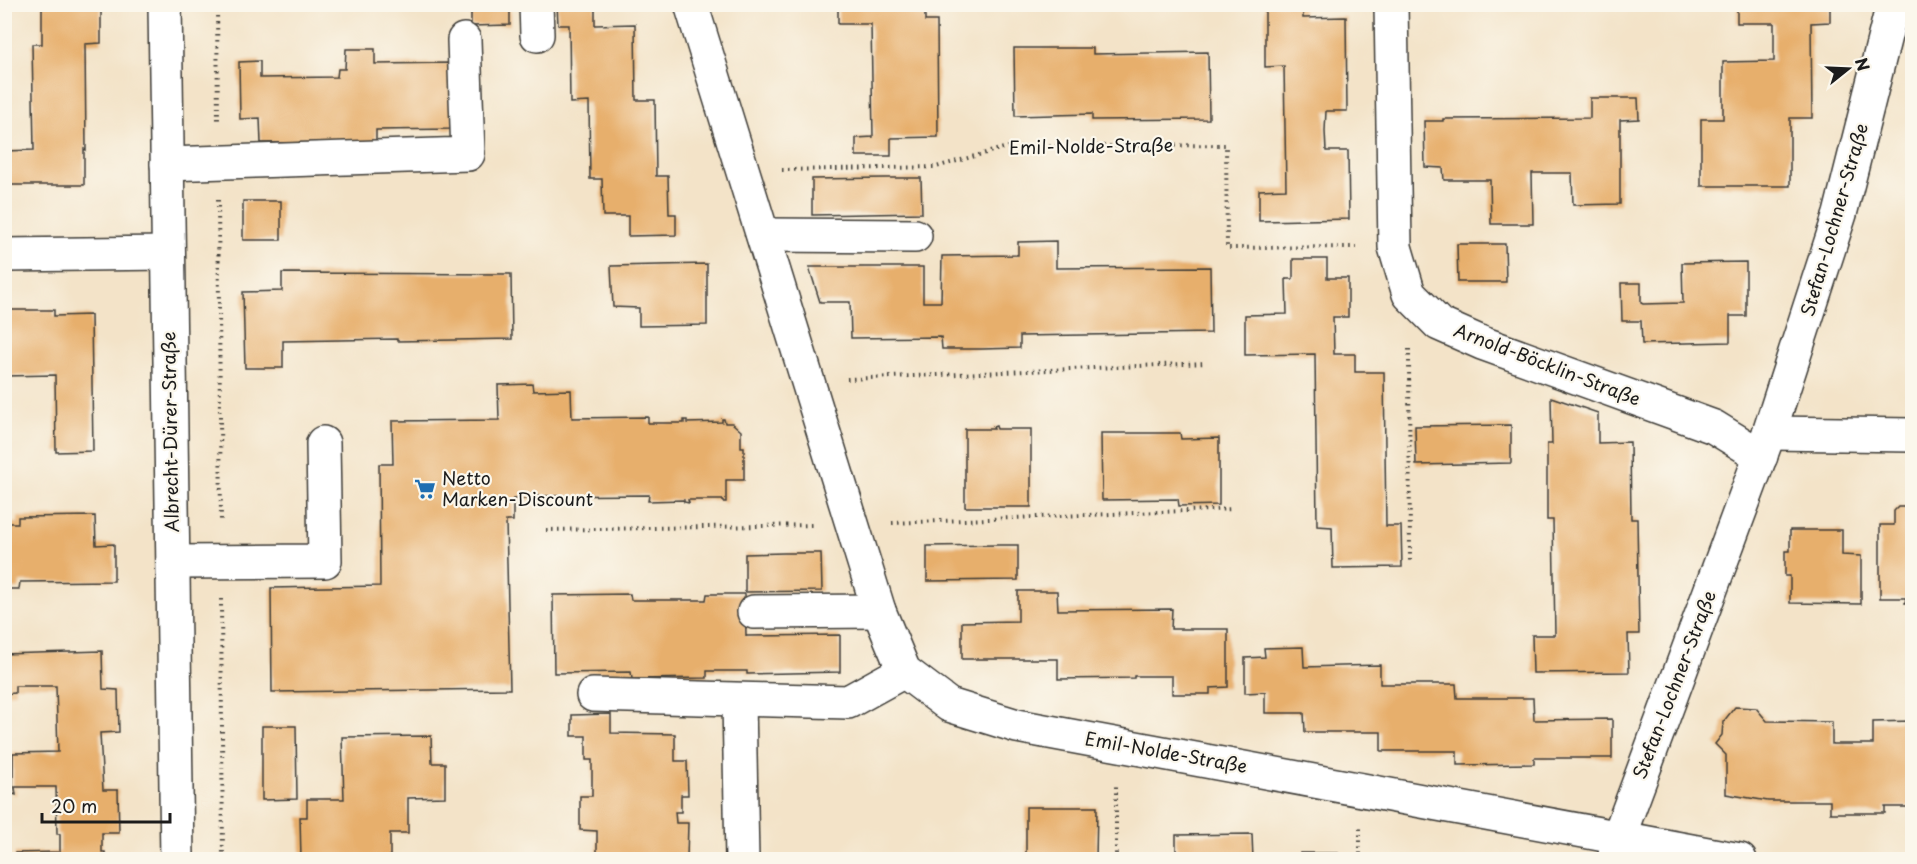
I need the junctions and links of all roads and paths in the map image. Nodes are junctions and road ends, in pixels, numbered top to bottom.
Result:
1 (165, 4) edge
2 (217, 4) edge
3 (691, 4) edge
4 (1391, 4) edge
5 (1893, 4) edge
6 (464, 40) dead end
7 (218, 162) junction
8 (167, 164) junction
9 (742, 171) junction
10 (763, 236) junction
11 (915, 236) dead end
12 (1395, 247) junction
13 (168, 253) junction
14 (4, 255) edge
15 (1409, 294) junction
16 (1206, 363) dead end
17 (808, 381) junction
18 (1912, 435) edge
19 (323, 443) dead end
20 (1765, 444) junction
21 (173, 562) junction
22 (221, 562) junction
23 (1410, 564) dead end
24 (879, 611) junction
25 (753, 612) dead end
26 (904, 671) junction
27 (593, 695) dead end
28 (739, 700) junction
29 (1117, 744) junction
30 (1616, 848) edge
31 (177, 860) edge
32 (223, 860) edge
33 (742, 860) edge
34 (1116, 860) edge
35 (1740, 860) edge

1 - 8 street, Albrecht-Dürer-Straße
2 - 7 path
3 - 9 street
4 - 12 street, Arnold-Böcklin-Straße
5 - 20 street, Stefan-Lochner-Straße
6 - 7 street
7 - 8 street
7 - 22 path
8 - 13 street, Albrecht-Dürer-Straße
9 - 10 street
9 - 12 path, Emil-Nolde-Straße
10 - 11 street
10 - 17 street
12 - 15 street, Arnold-Böcklin-Straße
13 - 14 street
13 - 21 street, Albrecht-Dürer-Straße
15 - 20 street, Arnold-Böcklin-Straße
15 - 23 path
16 - 17 path
17 - 24 street
18 - 20 street
19 - 22 street
20 - 30 street, Stefan-Lochner-Straße
21 - 22 street
21 - 31 street, Albrecht-Dürer-Straße
22 - 32 path
24 - 25 street
24 - 26 street
26 - 28 street
26 - 29 street, Emil-Nolde-Straße
27 - 28 street
28 - 33 street
29 - 30 street, Emil-Nolde-Straße
29 - 34 path
30 - 35 street, Emil-Nolde-Straße

